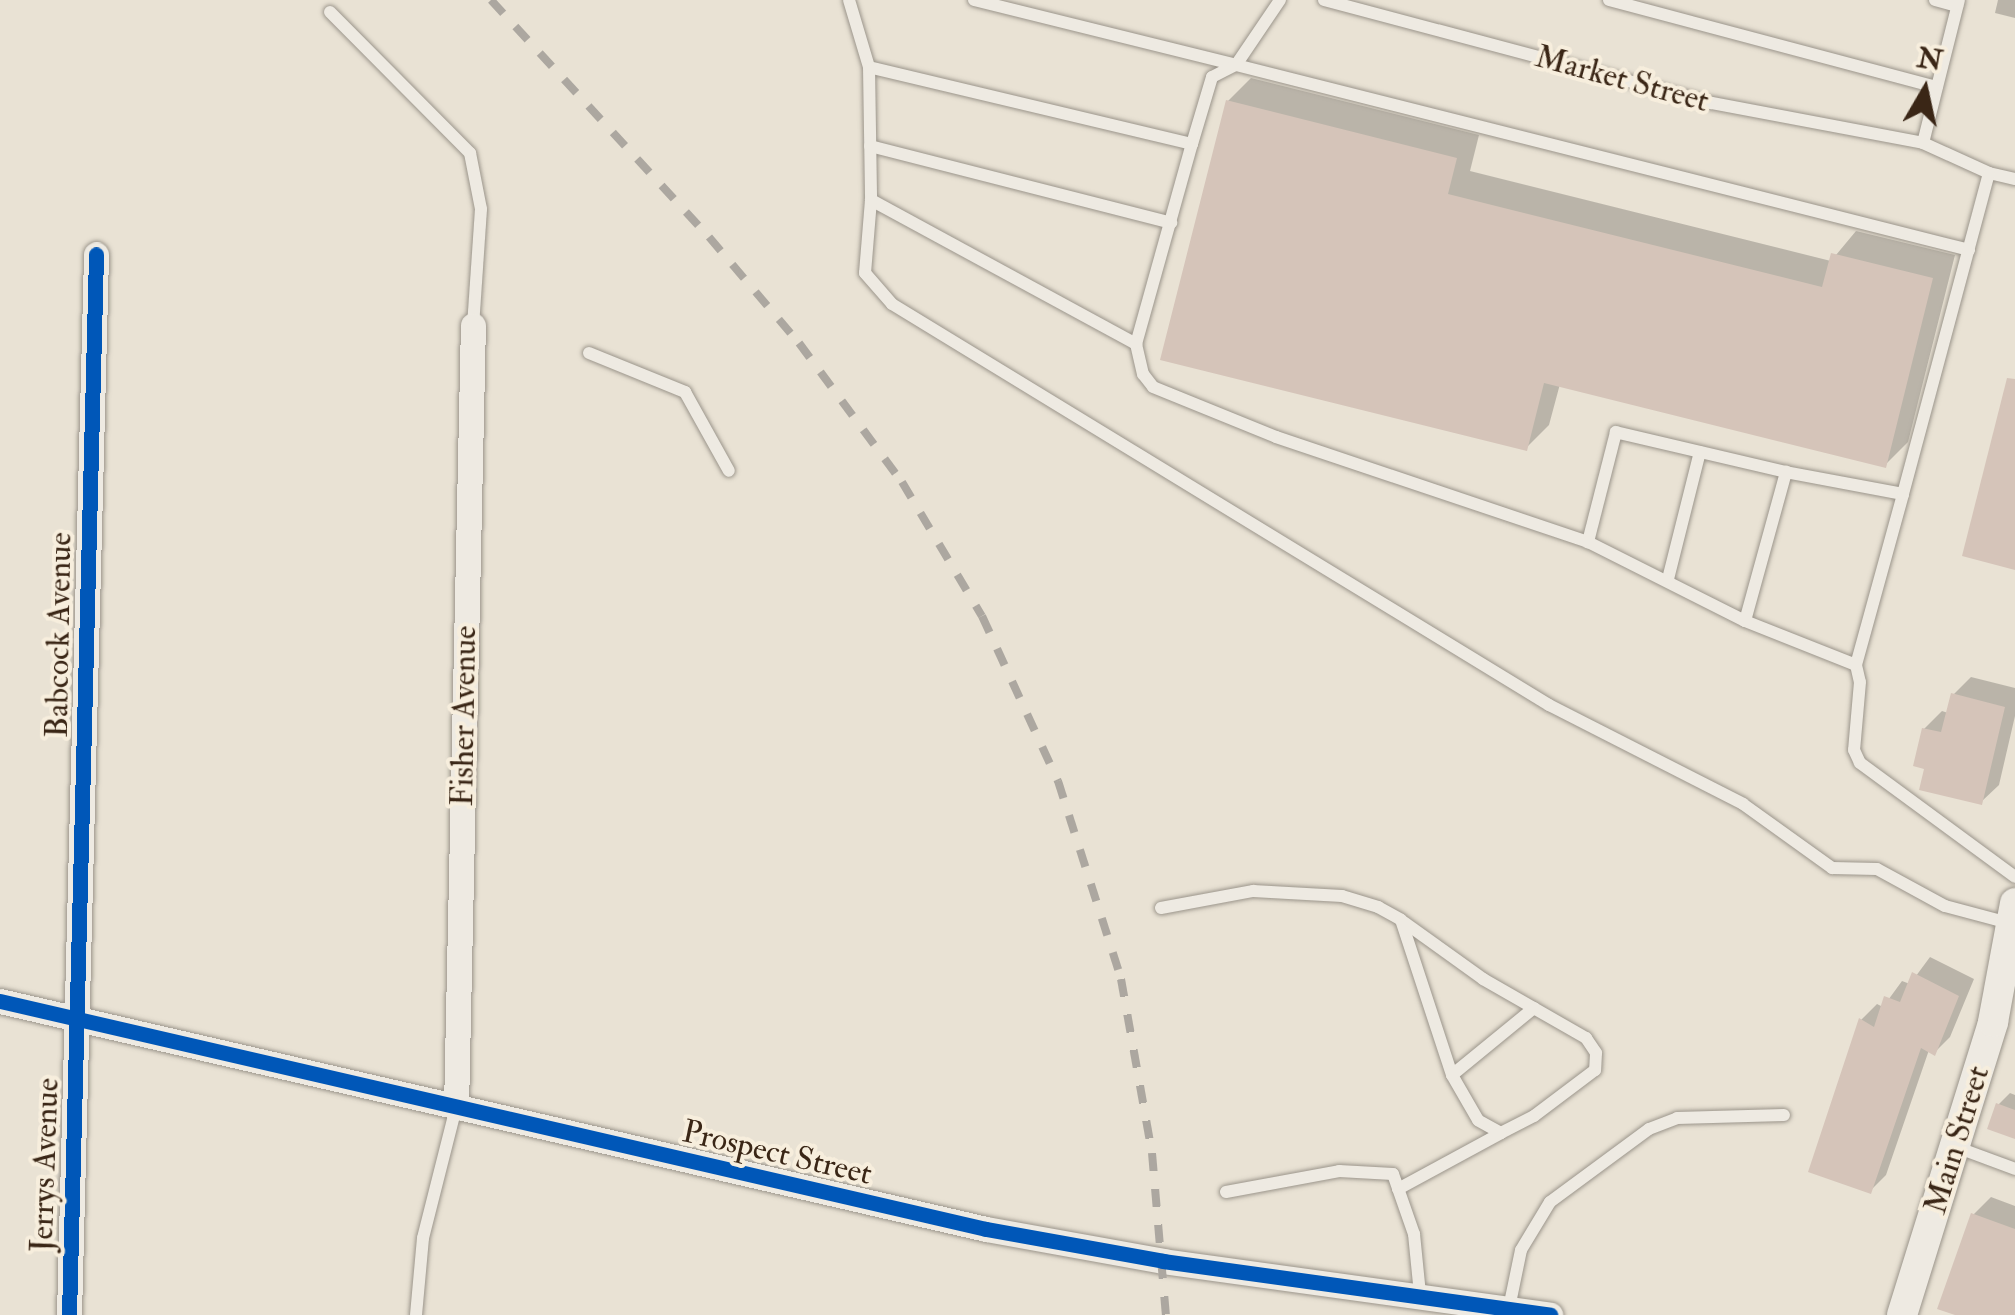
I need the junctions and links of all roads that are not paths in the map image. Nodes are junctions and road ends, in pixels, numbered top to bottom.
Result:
1 (849, 0) edge
2 (974, 0) edge
3 (1280, 0) edge
4 (1324, 0) edge
5 (1609, 0) edge
6 (1934, 0) edge
7 (1958, 3) edge
8 (330, 12) dead end
9 (1236, 65) junction
10 (869, 67) junction
11 (1937, 88) junction
12 (1923, 143) junction
13 (1192, 144) junction
14 (870, 146) junction
15 (1989, 173) junction
16 (2015, 179) edge
17 (871, 200) junction
18 (1171, 222) junction
19 (1969, 250) junction
20 (96, 254) dead end
21 (472, 325) joint
22 (1136, 344) junction
23 (589, 353) dead end
24 (1700, 452) junction
25 (729, 471) dead end
26 (1786, 472) junction
27 (1904, 494) junction
28 (1588, 542) junction
29 (1668, 579) junction
30 (1745, 621) junction
31 (1856, 665) junction
32 (2015, 878) edge
33 (1161, 908) dead end
34 (1401, 920) junction
35 (2012, 932) edge
36 (0, 1000) edge
37 (1534, 1008) junction
38 (77, 1017) junction
39 (1452, 1075) junction
40 (456, 1108) junction
41 (1784, 1115) dead end
42 (1501, 1133) junction
43 (1956, 1147) junction
44 (2015, 1169) edge
45 (1398, 1189) junction
46 (1226, 1192) dead end
47 (1414, 1305) edge
48 (1509, 1308) junction
49 (69, 1315) edge
50 (416, 1315) edge
51 (1550, 1315) edge
52 (1902, 1315) edge

1 - 10 lane
2 - 9 lane
3 - 9 lane
4 - 12 lane, Market Street
5 - 11 lane
6 - 7 lane
7 - 11 lane
8 - 21 lane
9 - 13 lane
9 - 19 lane
10 - 13 lane
10 - 14 lane
11 - 12 lane
12 - 15 lane, Market Street
13 - 18 lane
14 - 17 lane
14 - 18 lane
15 - 16 lane, Market Street
15 - 19 lane
17 - 22 lane
17 - 35 lane
18 - 22 lane
19 - 27 lane
20 - 38 street, Babcock Avenue
21 - 40 street, Fisher Avenue
22 - 28 lane
23 - 25 lane
24 - 26 lane
24 - 28 lane
24 - 29 lane
26 - 27 lane
26 - 30 lane
27 - 31 lane
28 - 29 lane
29 - 30 lane
30 - 31 lane
31 - 32 lane
33 - 34 lane
34 - 37 lane
34 - 39 lane
35 - 43 street, Main Street
36 - 38 street, Prospect Street
37 - 39 lane
37 - 42 lane
38 - 40 street, Prospect Street
38 - 49 street, Jerrys Avenue
39 - 42 lane
40 - 47 street, Prospect Street
40 - 50 lane
41 - 48 lane
42 - 45 lane
43 - 44 lane
43 - 52 street, Main Street
45 - 46 lane
45 - 47 lane
47 - 48 street, Prospect Street
48 - 51 street, Prospect Street

